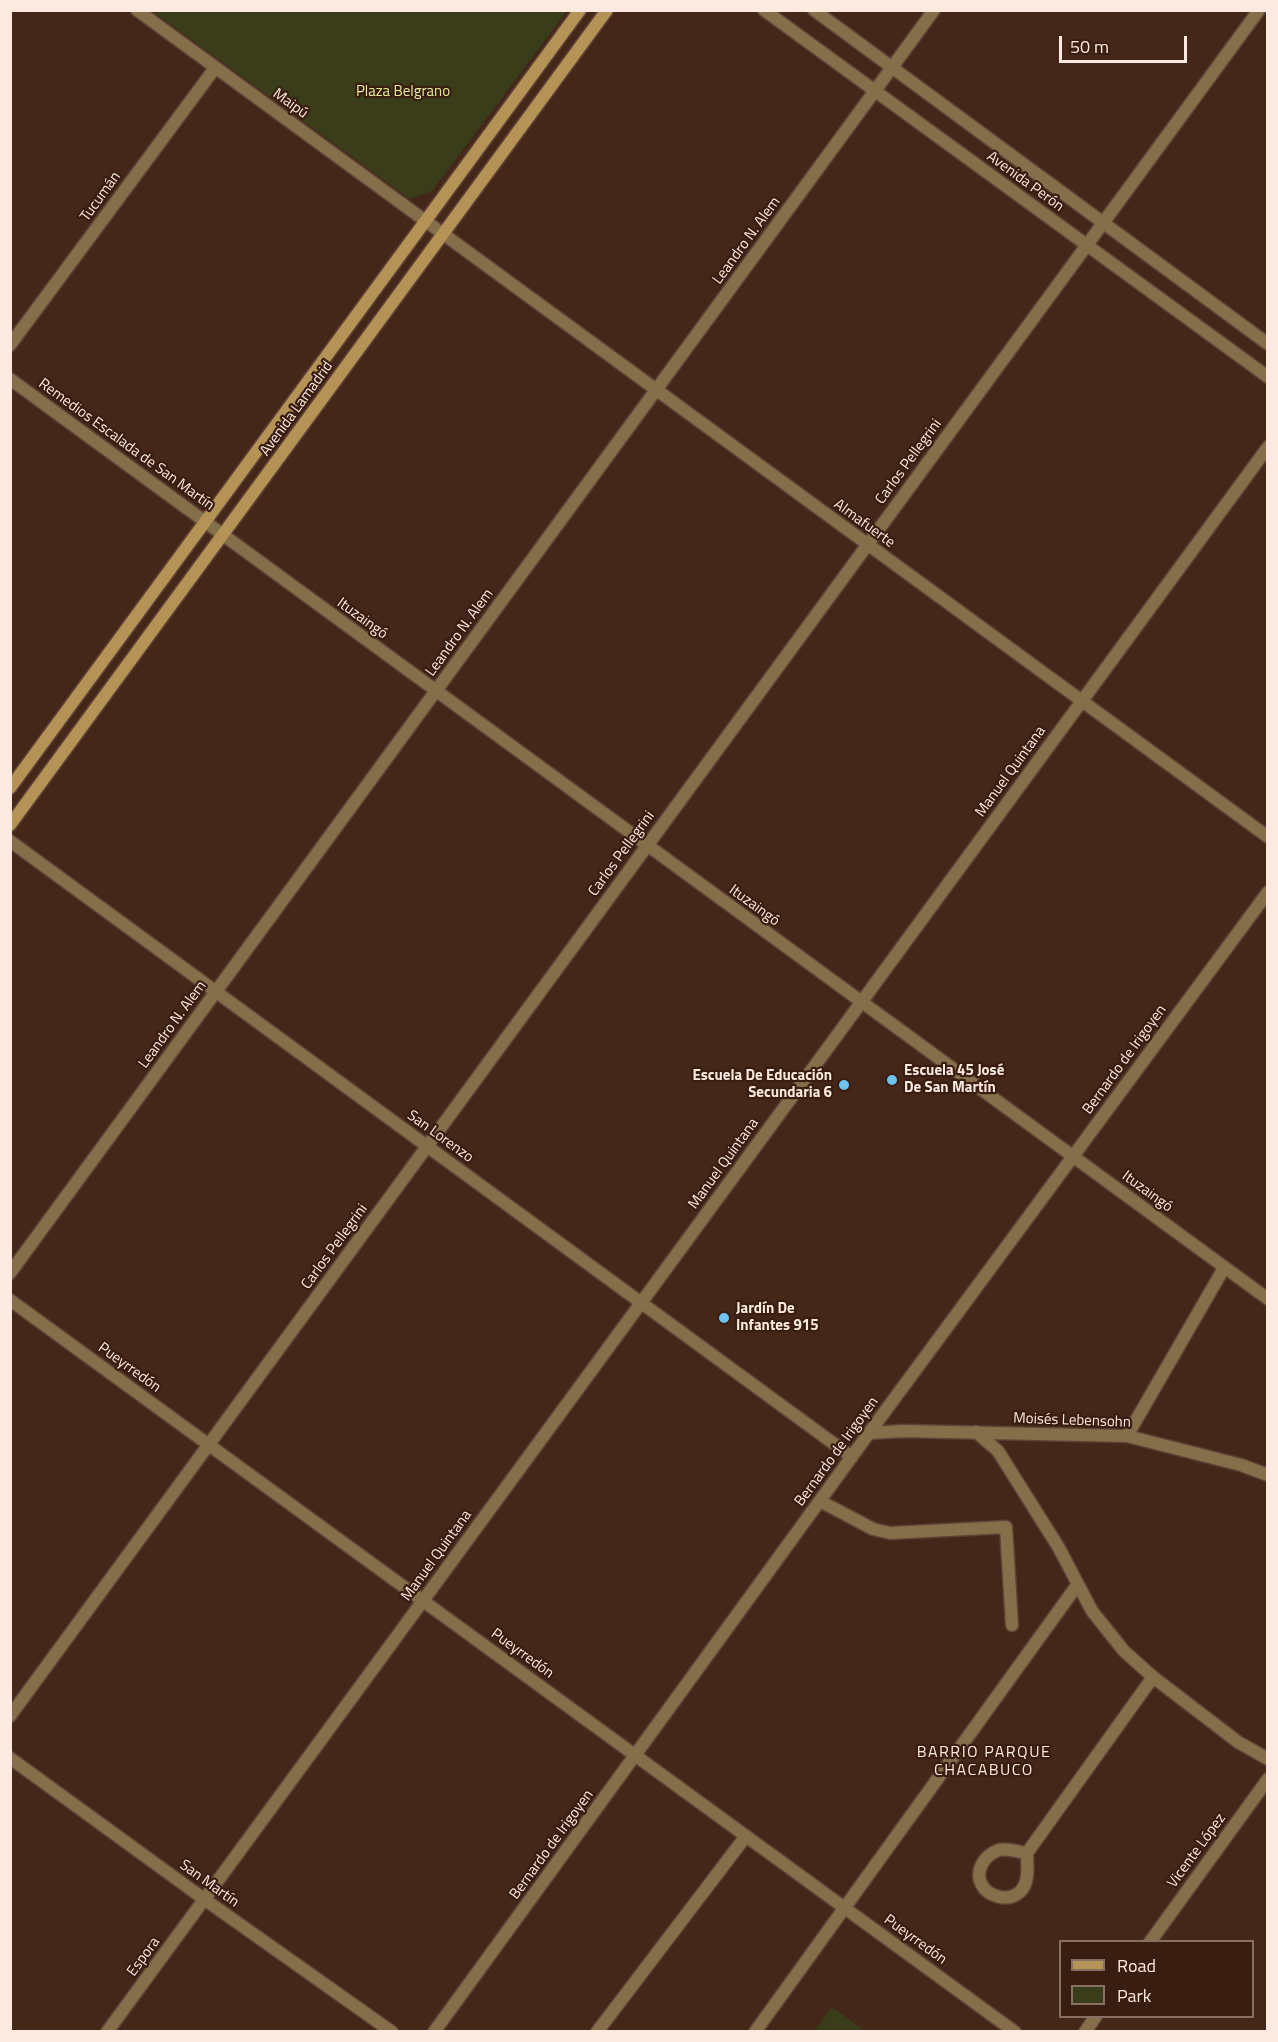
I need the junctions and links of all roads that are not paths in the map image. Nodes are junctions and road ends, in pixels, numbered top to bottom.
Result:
1 (137, 10) edge
2 (580, 10) edge
3 (607, 10) edge
4 (764, 10) edge
5 (814, 10) edge
6 (934, 10) edge
7 (1259, 10) edge
8 (215, 68) junction
9 (892, 68) junction
10 (875, 92) junction
11 (425, 221) junction
12 (1103, 223) junction
13 (443, 235) junction
14 (1087, 245) junction
15 (1268, 344) edge
16 (10, 345) edge
17 (1268, 377) edge
18 (10, 379) edge
19 (657, 390) junction
20 (1268, 447) edge
21 (205, 522) junction
22 (223, 536) junction
23 (868, 545) junction
24 (436, 692) junction
25 (1081, 701) junction
26 (10, 788) edge
27 (10, 825) edge
28 (1268, 837) edge
29 (10, 841) edge
30 (647, 846) junction
31 (1268, 892) edge
32 (216, 992) junction
33 (861, 1002) junction
34 (427, 1146) junction
35 (1073, 1157) junction
36 (1224, 1268) junction
37 (10, 1273) edge
38 (1268, 1299) edge
39 (10, 1300) edge
40 (641, 1303) junction
41 (976, 1432) junction
42 (869, 1433) junction
43 (1127, 1436) junction
44 (209, 1445) junction
45 (852, 1457) junction
46 (1268, 1475) edge
47 (820, 1501) junction
48 (1078, 1584) junction
49 (423, 1600) junction
50 (1012, 1625) dead end
51 (1153, 1677) junction
52 (10, 1716) edge
53 (636, 1756) junction
54 (10, 1758) edge
55 (1268, 1759) edge
56 (1268, 1779) edge
57 (747, 1836) junction
58 (1027, 1853) junction
59 (204, 1899) junction
60 (844, 1907) junction
61 (1151, 1940) edge
62 (1095, 2018) edge
63 (107, 2031) edge
64 (392, 2031) edge
65 (434, 2031) edge
66 (597, 2031) edge
67 (755, 2031) edge
68 (1015, 2031) edge
69 (1085, 2031) edge

1 - 8 street, Maipú
2 - 11 main road, Avenida Lamadrid
3 - 13 main road, Avenida Lamadrid
4 - 10 street, Avenida Perón
5 - 9 street, Avenida Perón
6 - 9 street, Leandro N. Alem
7 - 12 street, Carlos Pellegrini
8 - 11 street, Maipú
8 - 16 street, Tucumán
9 - 10 street, Leandro N. Alem
9 - 12 street, Avenida Perón
10 - 14 street, Avenida Perón
10 - 19 street, Leandro N. Alem
11 - 13 street, Maipú
11 - 21 main road, Avenida Lamadrid
12 - 14 street, Carlos Pellegrini
12 - 15 street, Avenida Perón
13 - 19 street, Almafuerte
13 - 22 main road, Avenida Lamadrid
14 - 17 street, Avenida Perón
14 - 23 street, Carlos Pellegrini
18 - 21 street, Remedios Escalada de San Martín
19 - 23 street, Almafuerte
19 - 24 street, Leandro N. Alem
20 - 25 street, Manuel Quintana
21 - 22 street, Remedios Escalada de San Martín
21 - 26 main road, Avenida Lamadrid
22 - 24 street, Ituzaingó
22 - 27 main road, Avenida Lamadrid
23 - 25 street, Almafuerte
23 - 30 street, Carlos Pellegrini
24 - 30 street, Ituzaingó
24 - 32 street, Leandro N. Alem
25 - 28 street, Almafuerte
25 - 33 street, Manuel Quintana
29 - 32 street, San Lorenzo
30 - 33 street, Ituzaingó
30 - 34 street, Carlos Pellegrini
31 - 35 street, Bernardo de Irigoyen
32 - 34 street, San Lorenzo
32 - 37 street, Leandro N. Alem
33 - 35 street, Ituzaingó
33 - 40 street, Manuel Quintana
34 - 40 street, San Lorenzo
34 - 44 street, Carlos Pellegrini
35 - 36 street, Ituzaingó
35 - 42 street, Bernardo de Irigoyen
36 - 38 street, Ituzaingó
36 - 43 street
39 - 44 street, Pueyrredón
40 - 45 street, San Lorenzo
40 - 49 street, Manuel Quintana
41 - 42 street, Moisés Lebensohn
41 - 43 street, Moisés Lebensohn
41 - 48 street
42 - 45 street, Bernardo de Irigoyen
43 - 46 street, Moisés Lebensohn
44 - 49 street, Pueyrredón
44 - 52 street, Carlos Pellegrini
45 - 47 street, Bernardo de Irigoyen
47 - 50 street
47 - 53 street, Bernardo de Irigoyen
48 - 51 street
48 - 60 street
49 - 53 street, Pueyrredón
49 - 59 street, Manuel Quintana
51 - 55 street
51 - 58 street
53 - 57 street, Pueyrredón
53 - 65 street, Bernardo de Irigoyen
54 - 59 street, San Martín
56 - 61 street, Vicente López
57 - 60 street, Pueyrredón
57 - 66 street
58 - 58 street
59 - 63 street, Espora
59 - 64 street, San Martín
60 - 67 street
60 - 68 street, Pueyrredón
62 - 69 street

